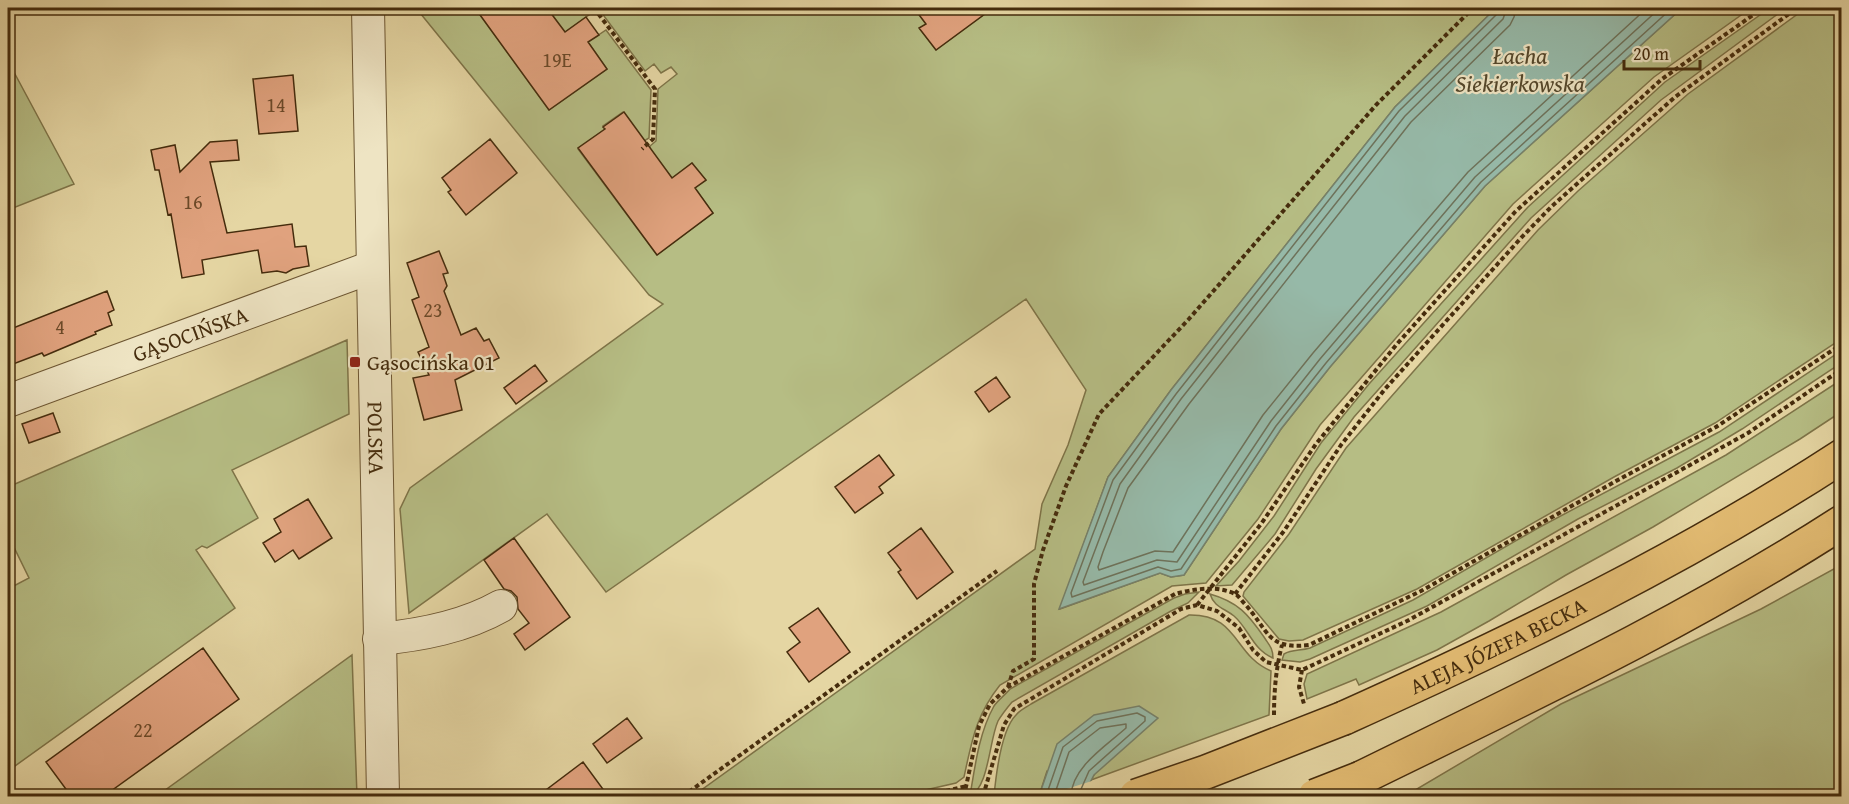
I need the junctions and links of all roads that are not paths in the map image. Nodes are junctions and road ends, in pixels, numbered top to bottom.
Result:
1 (368, 8) edge
2 (372, 267) junction
3 (8, 401) edge
4 (1842, 456) edge
5 (1840, 524) edge
6 (501, 606) dead end
7 (380, 639) junction
8 (383, 796) edge
9 (1136, 796) edge
10 (1315, 796) edge

1 - 2 street, POLSKA
2 - 3 street, GĄSOCIŃSKA
2 - 7 street, POLSKA
4 - 9 main road, ALEJA JÓZEFA BECKA, bridge
5 - 10 main road, bridge
6 - 7 street
7 - 8 street, POLSKA

